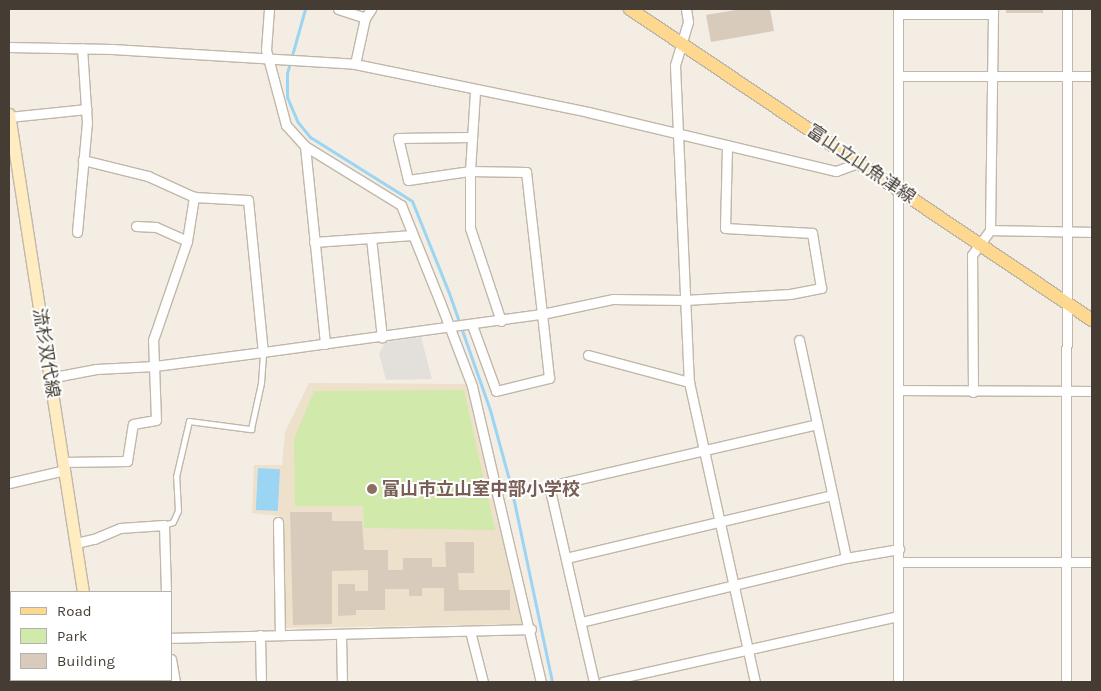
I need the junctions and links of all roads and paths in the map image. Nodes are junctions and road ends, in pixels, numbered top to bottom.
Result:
1 (269, 9) edge
2 (338, 9) edge
3 (371, 9) edge
4 (630, 9) edge
5 (686, 9) edge
6 (1067, 9) edge
7 (898, 11) edge
8 (993, 11) edge
9 (365, 18) junction
10 (680, 42) junction
11 (9, 47) edge
12 (82, 48) junction
13 (270, 60) junction
14 (355, 64) junction
15 (898, 76) junction
16 (994, 76) junction
17 (1067, 76) junction
18 (1092, 76) edge
19 (475, 91) junction
20 (87, 109) junction
21 (10, 120) edge
22 (678, 133) junction
23 (470, 137) junction
24 (727, 145) junction
25 (305, 146) junction
26 (83, 160) junction
27 (858, 163) junction
28 (470, 171) junction
29 (899, 190) junction
30 (194, 197) junction
31 (136, 226) dead end
32 (990, 230) junction
33 (76, 232) dead end
34 (1068, 232) junction
35 (1092, 232) edge
36 (413, 235) junction
37 (371, 238) junction
38 (187, 241) junction
39 (314, 242) junction
40 (982, 246) junction
41 (684, 300) junction
42 (1066, 302) junction
43 (542, 314) junction
44 (1092, 320) edge
45 (501, 321) junction
46 (470, 326) junction
47 (452, 328) junction
48 (382, 337) junction
49 (799, 340) dead end
50 (325, 344) junction
51 (263, 352) junction
52 (588, 355) dead end
53 (155, 366) junction
54 (49, 378) junction
55 (689, 382) junction
56 (899, 390) junction
57 (1092, 391) edge
58 (973, 392) junction
59 (1067, 392) junction
60 (817, 424) junction
61 (705, 450) junction
62 (64, 466) junction
63 (9, 483) edge
64 (832, 495) junction
65 (720, 519) junction
66 (278, 522) dead end
67 (164, 525) junction
68 (76, 543) junction
69 (899, 549) junction
70 (566, 558) junction
71 (846, 558) junction
72 (900, 562) junction
73 (1066, 562) junction
74 (1092, 562) edge
75 (736, 586) junction
76 (81, 591) edge
77 (166, 591) edge
78 (898, 616) junction
79 (581, 622) junction
80 (531, 629) junction
81 (470, 630) junction
82 (280, 633) junction
83 (260, 635) junction
84 (340, 635) junction
85 (172, 638) edge
86 (749, 648) junction
87 (172, 665) edge
88 (175, 682) edge
89 (261, 682) edge
90 (342, 682) edge
91 (483, 682) edge
92 (541, 682) edge
93 (594, 682) edge
94 (603, 682) edge
95 (756, 682) edge
96 (898, 682) edge
97 (1066, 682) edge

1 - 13 street
2 - 9 street
3 - 9 street
4 - 10 main road, 富山立山魚津線
5 - 10 street
6 - 17 street
7 - 8 street
7 - 15 street
8 - 16 street
9 - 14 street
10 - 22 street
10 - 27 main road, 富山立山魚津線
11 - 12 street
12 - 13 street
12 - 20 street
13 - 14 street
13 - 25 street
14 - 19 street
15 - 16 street
15 - 29 street
16 - 17 street
16 - 32 street
17 - 18 street
17 - 34 street
19 - 22 street
19 - 23 street
20 - 21 street
20 - 26 street
21 - 54 main road, 流杉双代線
22 - 24 street
22 - 41 street
23 - 28 street
23 - 28 street
24 - 27 street
24 - 41 street
25 - 36 street
25 - 39 street
26 - 30 street
26 - 33 street
27 - 29 main road, 富山立山魚津線
28 - 43 street
28 - 45 street
29 - 40 main road, 富山立山魚津線
29 - 56 street
30 - 38 street
30 - 51 street
31 - 38 street
32 - 34 street
32 - 40 street
34 - 35 street
34 - 42 street
36 - 37 street
36 - 47 street
37 - 39 street
37 - 48 street
38 - 53 street
39 - 50 street
40 - 42 main road, 富山立山魚津線
40 - 58 street
41 - 43 street
41 - 55 street
42 - 44 main road, 富山立山魚津線
42 - 59 street
43 - 45 street
43 - 46 street
45 - 46 street
46 - 47 street
47 - 48 street
47 - 80 street
48 - 50 street
49 - 60 street
50 - 51 street
51 - 53 street
51 - 67 lane
52 - 55 street
53 - 54 street
53 - 62 street
54 - 62 main road, 流杉双代線
55 - 61 street
56 - 58 street
56 - 69 street
57 - 59 street
58 - 59 street
59 - 73 street
60 - 61 street
60 - 64 street
61 - 65 street
61 - 70 street
62 - 63 street
62 - 68 main road, 流杉双代線
64 - 65 street
64 - 71 street
65 - 70 street
65 - 75 street
66 - 82 street
67 - 68 street
67 - 77 street
68 - 76 main road, 流杉双代線
69 - 71 street
69 - 72 street
70 - 79 street
71 - 75 street
72 - 73 street
72 - 78 street
73 - 74 street
73 - 97 street
75 - 79 street
75 - 86 street
78 - 86 street
78 - 96 street
79 - 93 street
80 - 81 street
80 - 92 street
81 - 84 street
81 - 91 street
82 - 83 street
82 - 84 street
83 - 85 street
83 - 89 street
84 - 90 street
86 - 94 street
86 - 95 street
87 - 88 street

